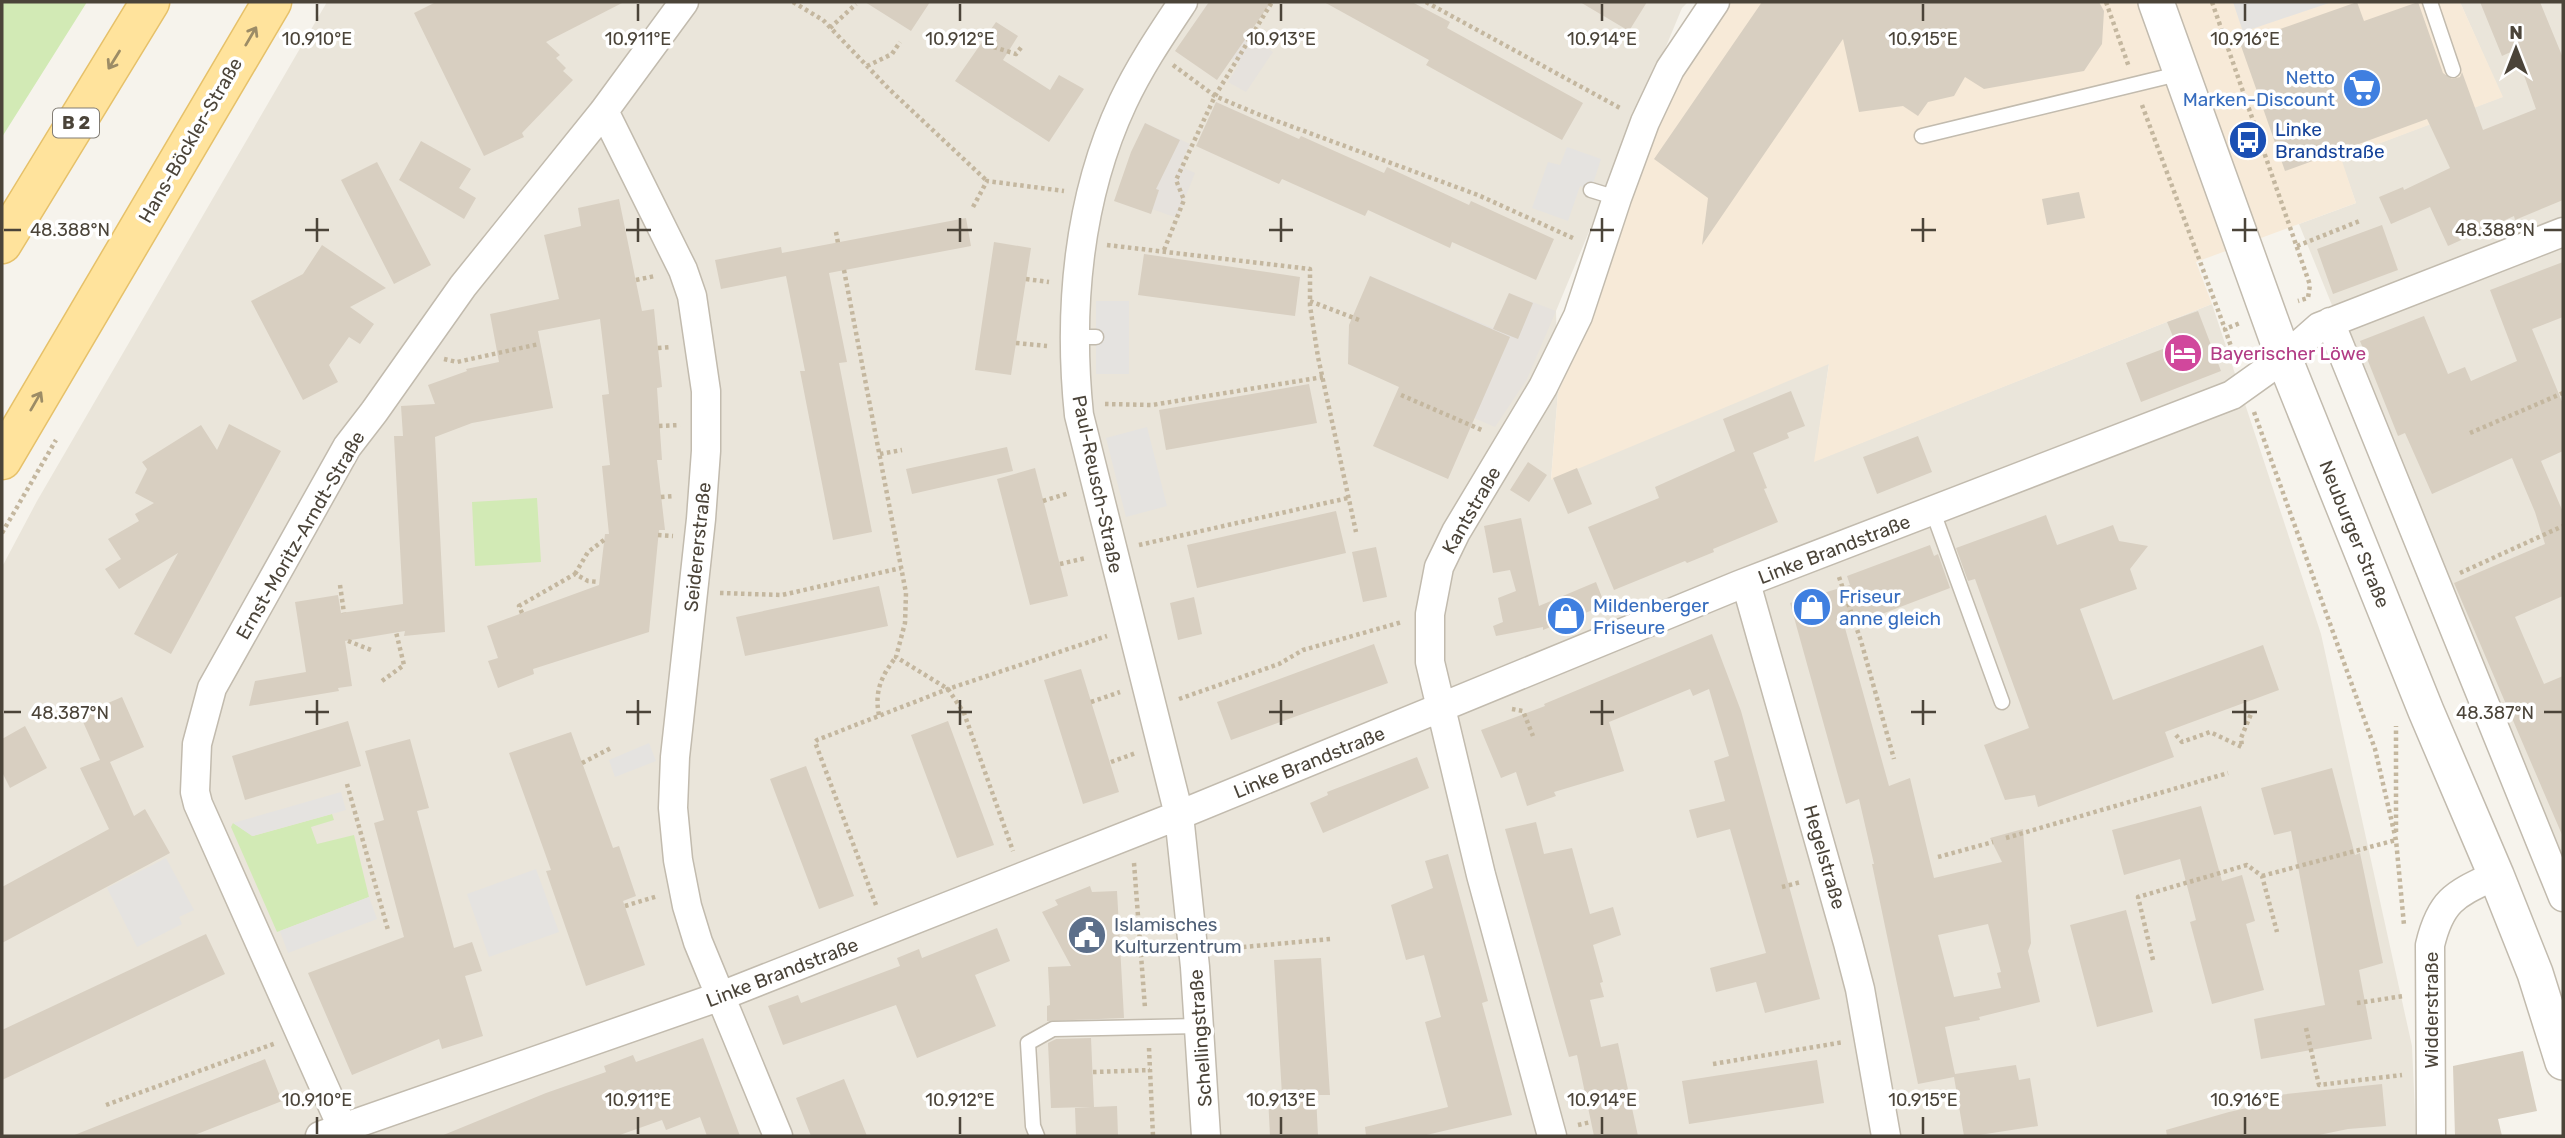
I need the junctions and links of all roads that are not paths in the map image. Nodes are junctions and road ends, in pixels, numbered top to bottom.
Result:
1 (150, 2) edge
2 (272, 2) edge
3 (684, 2) edge
4 (1183, 2) edge
5 (1715, 2) edge
6 (2156, 2) edge
7 (2430, 2) edge
8 (2453, 69) dead end
9 (2182, 73) junction
10 (604, 111) junction
11 (1922, 136) dead end
12 (2563, 232) edge
13 (2, 244) edge
14 (2330, 322) junction
15 (2284, 358) junction
16 (2, 460) edge
17 (1933, 512) junction
18 (1746, 583) junction
19 (2002, 702) dead end
20 (1441, 709) junction
21 (1179, 815) junction
22 (2496, 874) junction
23 (2563, 897) edge
24 (721, 996) junction
25 (1199, 1026) junction
26 (2563, 1062) edge
27 (336, 1133) edge
28 (778, 1136) edge
29 (1037, 1136) edge
30 (1206, 1136) edge
31 (1552, 1136) edge
32 (1886, 1136) edge
33 (2431, 1136) edge

1 -> 13 main road, B 2
16 -> 2 main road, Hans-Böckler-Straße
3 - 10 street, Ernst-Moritz-Arndt-Straße
4 - 21 street, Paul-Reusch-Straße
5 - 20 street, Kantstraße
6 - 9 street, Neuburger Straße
7 - 8 lane
9 - 11 lane
9 - 15 street, Neuburger Straße
10 - 24 street, Seidererstraße
10 - 27 street, Ernst-Moritz-Arndt-Straße
12 - 14 street, Linke Brandstraße
14 - 15 street, Linke Brandstraße
14 - 23 street
15 - 17 street, Linke Brandstraße
15 - 22 street, Neuburger Straße
17 - 18 street, Linke Brandstraße
17 - 19 lane
18 - 20 street, Linke Brandstraße
18 - 32 street, Hegelstraße
20 - 21 street, Linke Brandstraße
20 - 31 street, Kantstraße
21 - 24 street, Linke Brandstraße
21 - 25 street, Schellingstraße
22 - 26 street, Neuburger Straße
22 - 33 street, Widderstraße
24 - 27 street, Linke Brandstraße
24 - 28 street, Seidererstraße
25 - 29 lane
25 - 30 street, Schellingstraße

